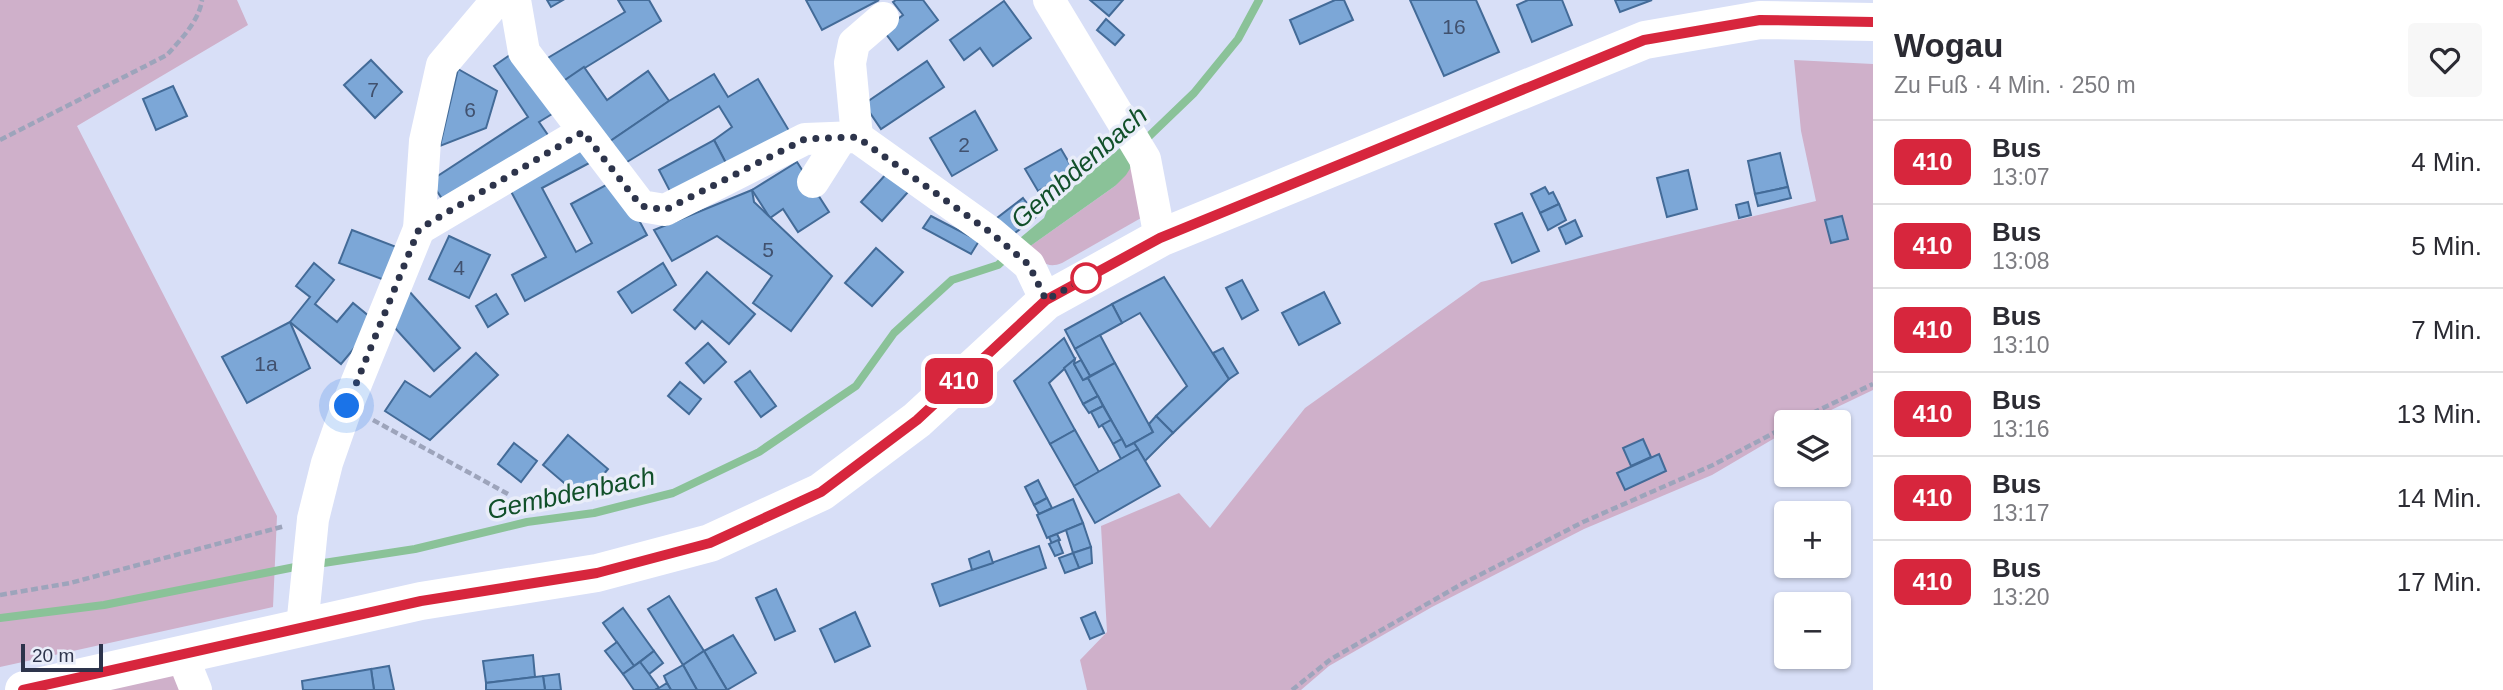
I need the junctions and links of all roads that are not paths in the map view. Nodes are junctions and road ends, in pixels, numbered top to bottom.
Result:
1 (497, 0) edge
2 (515, 0) edge
3 (1049, 0) edge
4 (883, 18) dead end
5 (1873, 22) edge
6 (583, 132) junction
7 (849, 138) junction
8 (813, 182) dead end
9 (419, 229) junction
10 (1160, 238) junction
11 (1046, 300) junction
12 (302, 627) junction
13 (189, 652) junction
14 (24, 690) edge
15 (196, 690) edge

1 - 9 street
2 - 6 street
3 - 10 street
4 - 7 street
5 - 10 main road
6 - 7 street
6 - 9 street
7 - 8 street
7 - 11 street
9 - 12 street
10 - 11 main road
11 - 12 main road
12 - 13 main road
13 - 14 main road
13 - 15 street

